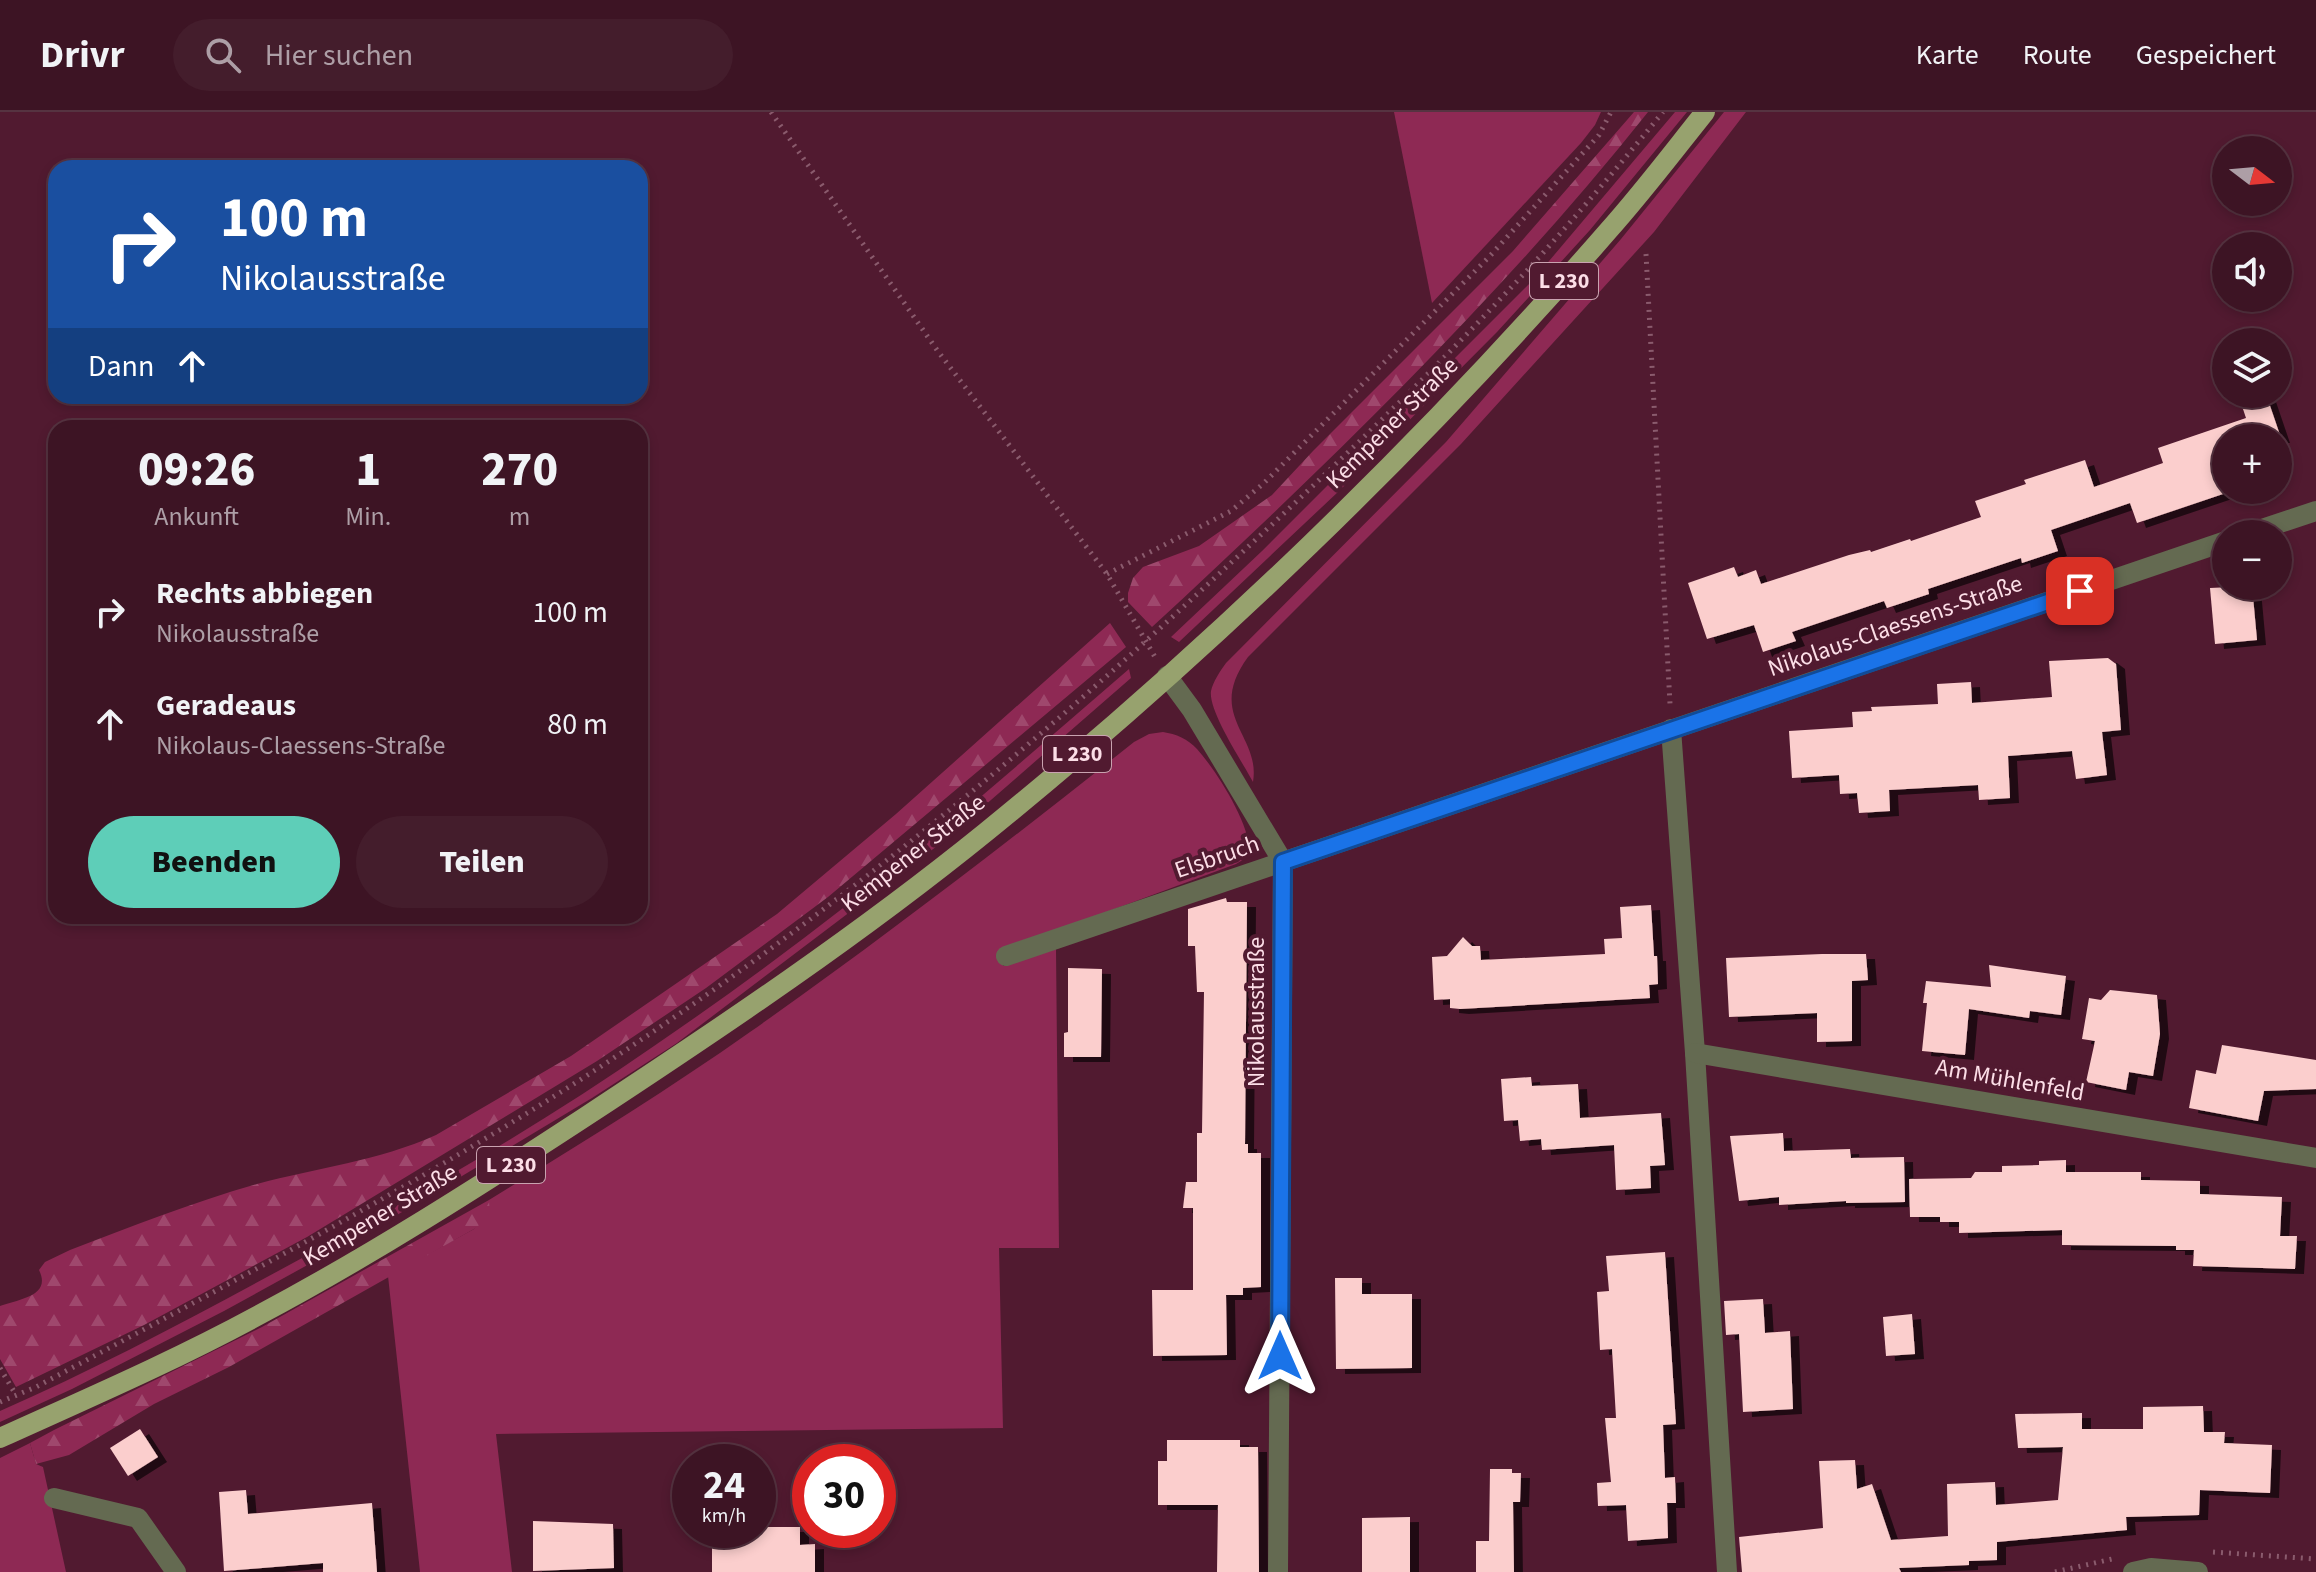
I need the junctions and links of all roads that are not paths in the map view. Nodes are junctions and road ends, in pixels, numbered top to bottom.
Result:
1 (1705, 112) edge
2 (2316, 511) edge
3 (2289, 520) edge
4 (2212, 546) edge
5 (1167, 676) junction
6 (1671, 729) junction
7 (1283, 862) junction
8 (1006, 956) dead end
9 (1695, 1053) junction
10 (2316, 1158) edge
11 (0, 1438) edge
12 (54, 1498) dead end
13 (176, 1572) edge
14 (1278, 1572) edge
15 (1727, 1572) edge
16 (2133, 1572) edge
17 (2198, 1572) edge

1 - 5 main road, Kempener Straße / L 230
2 - 3 street
4 - 6 street, Nikolaus-Claessens-Straße
5 - 7 street, Elsbruch
5 - 11 main road, Kempener Straße / L 230
6 - 7 street
6 - 9 street
7 - 8 street, Elsbruch
7 - 14 street, Nikolausstraße
9 - 10 street, Am Mühlenfeld
9 - 15 street
12 - 13 street
16 - 17 street

